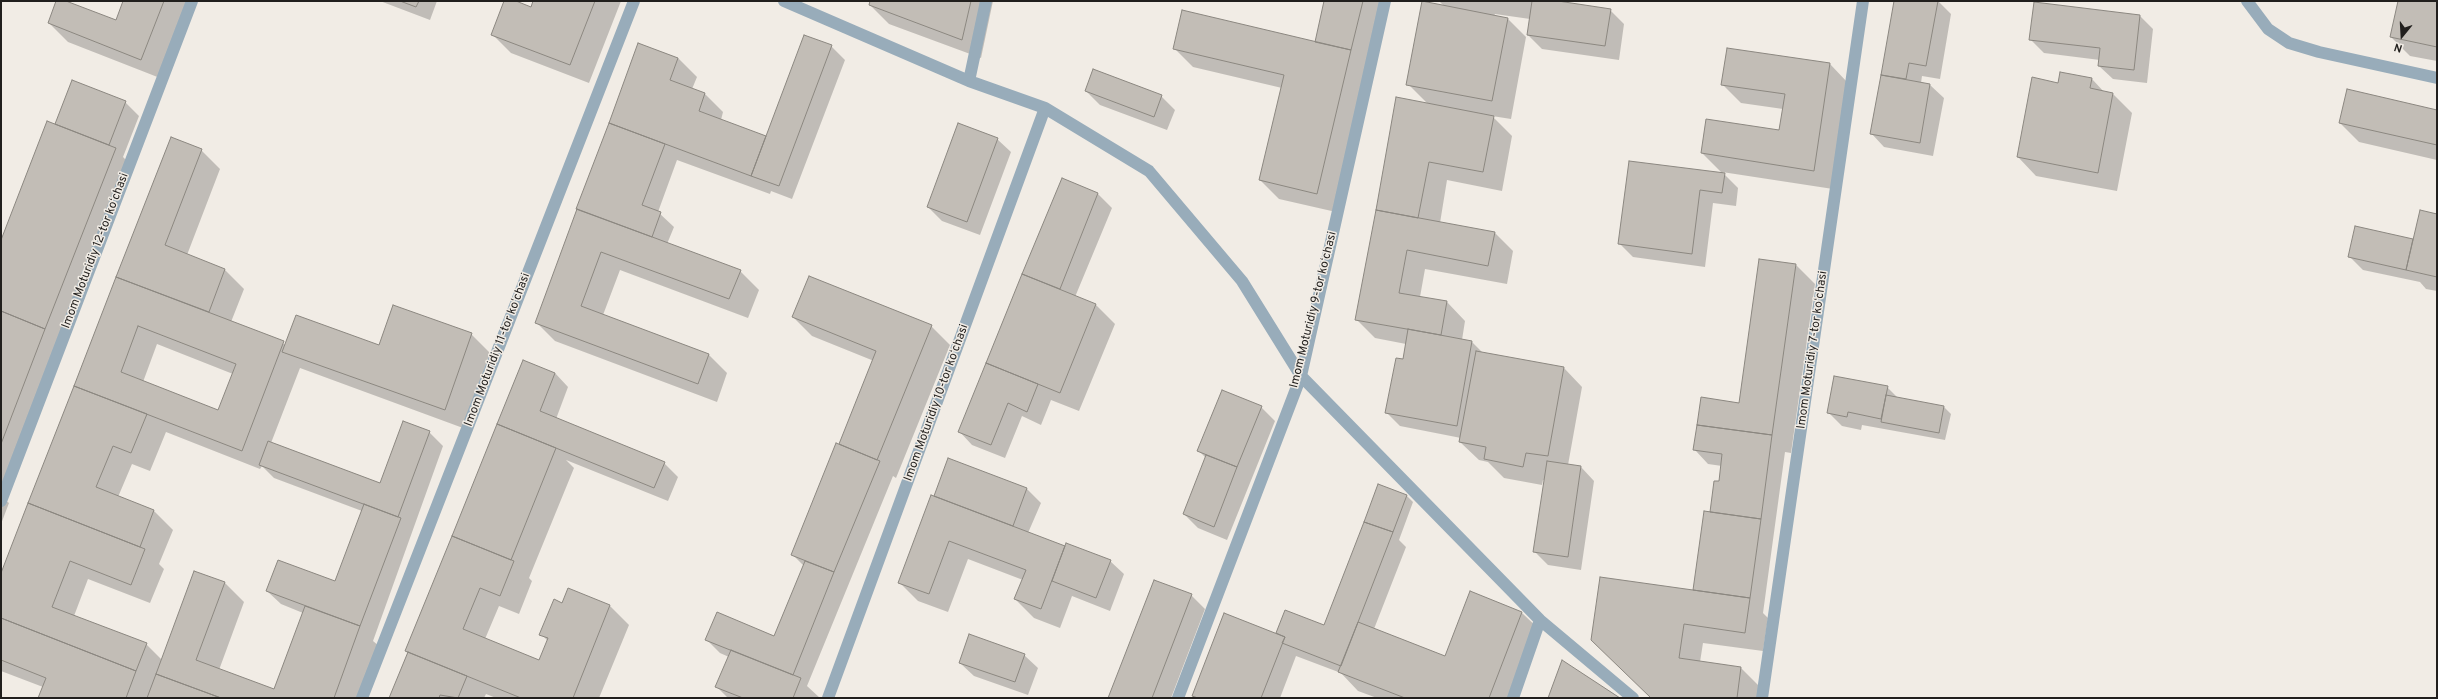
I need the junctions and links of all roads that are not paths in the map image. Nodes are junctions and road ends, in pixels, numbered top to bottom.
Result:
1 (192, 1) edge
2 (634, 1) edge
3 (784, 1) edge
4 (986, 1) edge
5 (1385, 1) edge
6 (1864, 1) edge
7 (2247, 1) edge
8 (2437, 78) edge
9 (969, 81) junction
10 (1045, 108) junction
11 (1301, 376) junction
12 (1, 501) edge
13 (1540, 620) junction
14 (362, 698) edge
15 (828, 698) edge
16 (1178, 698) edge
17 (1513, 698) edge
18 (1633, 698) edge
19 (1762, 698) edge

1 - 12 street, Imom Moturidiy 12-tor koʻchasi
2 - 14 street, Imom Moturidiy 11-tor koʻchasi
3 - 9 street
4 - 9 street
5 - 11 street, Imom Moturidiy 9-tor koʻchasi
6 - 19 street, Imom Moturidiy 7-tor koʻchasi
7 - 8 street
9 - 10 street
10 - 11 street
10 - 15 street, Imom Moturidiy 10-tor koʻchasi
11 - 13 street
11 - 16 street, Imom Moturidiy 9-tor koʻchasi
13 - 17 street
13 - 18 street

